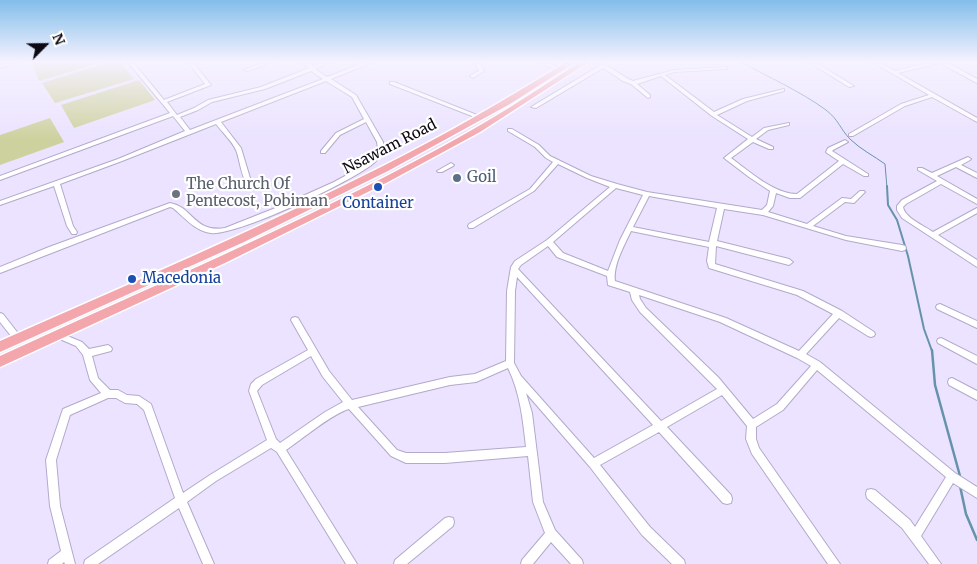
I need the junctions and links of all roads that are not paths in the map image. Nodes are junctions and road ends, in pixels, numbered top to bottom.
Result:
1 (151, 87) edge
2 (202, 87) edge
3 (265, 87) edge
4 (307, 87) edge
5 (339, 87) edge
6 (401, 87) edge
7 (530, 87) edge
8 (548, 87) edge
9 (566, 87) edge
10 (638, 87) edge
11 (679, 87) edge
12 (919, 87) edge
13 (782, 90) dead end
14 (933, 95) junction
15 (648, 96) dead end
16 (163, 102) junction
17 (534, 107) dead end
18 (715, 114) junction
19 (174, 115) junction
20 (479, 117) junction
21 (368, 119) junction
22 (977, 120) edge
23 (217, 121) junction
24 (787, 124) dead end
25 (510, 130) dead end
26 (189, 132) junction
27 (851, 135) dead end
28 (752, 140) junction
29 (845, 142) dead end
30 (771, 148) dead end
31 (323, 152) dead end
32 (968, 159) dead end
33 (557, 161) junction
34 (842, 161) junction
35 (451, 165) dead end
36 (957, 165) junction
37 (920, 170) dead end
38 (440, 171) dead end
39 (866, 175) dead end
40 (932, 176) junction
41 (977, 176) edge
42 (0, 178) edge
43 (358, 178) junction
44 (56, 182) junction
45 (942, 182) junction
46 (615, 186) junction
47 (253, 188) dead end
48 (774, 190) junction
49 (862, 192) dead end
50 (647, 194) junction
51 (0, 202) edge
52 (977, 202) edge
53 (721, 206) junction
54 (977, 210) edge
55 (763, 213) junction
56 (471, 226) dead end
57 (807, 226) junction
58 (631, 229) junction
59 (74, 232) dead end
60 (932, 235) junction
61 (549, 242) junction
62 (714, 244) junction
63 (902, 248) dead end
64 (789, 262) dead end
65 (977, 264) edge
66 (514, 269) junction
67 (0, 270) edge
68 (609, 274) junction
69 (133, 288) junction
70 (158, 288) junction
71 (634, 292) junction
72 (940, 307) dead end
73 (839, 313) junction
74 (0, 316) edge
75 (295, 320) dead end
76 (977, 325) edge
77 (14, 334) junction
78 (871, 334) dead end
79 (65, 338) junction
80 (0, 340) edge
81 (941, 341) dead end
82 (0, 347) edge
83 (108, 349) dead end
84 (313, 351) junction
85 (87, 353) junction
86 (800, 355) junction
87 (977, 360) edge
88 (0, 362) edge
89 (510, 363) junction
90 (817, 366) junction
91 (0, 369) edge
92 (517, 377) junction
93 (952, 382) dead end
94 (723, 390) junction
95 (108, 394) junction
96 (977, 396) edge
97 (351, 405) junction
98 (661, 425) junction
99 (752, 425) junction
100 (272, 442) junction
101 (280, 449) junction
102 (531, 451) junction
103 (593, 464) junction
104 (954, 477) junction
105 (973, 490) edge
106 (871, 494) dead end
107 (727, 499) dead end
108 (181, 501) junction
109 (449, 522) dead end
110 (551, 534) junction
111 (916, 535) junction
112 (68, 559) edge
113 (53, 564) edge
114 (89, 564) edge
115 (209, 564) edge
116 (352, 564) edge
117 (399, 564) edge
118 (526, 564) edge
119 (578, 564) edge
120 (680, 564) edge
121 (835, 564) edge
122 (936, 564) edge

1 - 16 street
2 - 16 street
3 - 19 street
4 - 23 street
5 - 21 street
6 - 20 street
7 - 20 highway, Nsawam Road
8 - 70 highway, Nsawam Road
9 - 17 street
10 - 15 street
11 - 18 street
12 - 14 street
13 - 18 street
14 - 22 street
14 - 27 street
16 - 19 street
18 - 28 street
19 - 26 street
19 - 42 street
20 - 43 highway, Nsawam Road
21 - 31 street
21 - 43 street
23 - 26 street
23 - 47 street
24 - 28 street
25 - 33 street
26 - 44 street
28 - 30 street
28 - 48 street
29 - 34 street
32 - 36 street
33 - 46 street
33 - 56 street
34 - 39 street
34 - 48 street
35 - 38 street
36 - 40 street
36 - 41 street
37 - 40 street
40 - 45 street
43 - 67 street
43 - 69 highway, Nsawam Road
44 - 51 street
44 - 59 street
45 - 52 street
45 - 60 street
46 - 50 street
46 - 61 street
48 - 55 street
49 - 57 street
50 - 53 street
50 - 58 street
53 - 55 street
53 - 62 street
54 - 60 street
55 - 57 street
57 - 63 street
58 - 62 street
58 - 68 street
60 - 65 street
61 - 66 street
61 - 68 street
62 - 64 street
62 - 73 street
66 - 89 street
66 - 98 street
68 - 71 street
69 - 77 highway, Nsawam Road
69 - 82 highway, Nsawam Road
70 - 79 highway, Nsawam Road
70 - 88 highway, Nsawam Road
71 - 86 street
71 - 94 street
72 - 76 street
73 - 78 street
73 - 86 street
74 - 77 street
75 - 84 street
77 - 80 highway, Nsawam Road
79 - 85 street
79 - 91 highway, Nsawam Road
81 - 87 street
83 - 85 street
84 - 97 street
84 - 100 street
85 - 95 street
86 - 90 street
89 - 92 street
89 - 97 street
90 - 99 street
90 - 104 street
92 - 102 street
92 - 103 street
93 - 96 street
94 - 98 street
94 - 99 street
95 - 108 street
95 - 112 street
97 - 101 street
97 - 102 street
98 - 103 street
98 - 107 street
99 - 121 street
100 - 101 street
100 - 108 street
101 - 116 street
102 - 110 street
103 - 120 street
104 - 105 street
104 - 111 street
106 - 111 street
108 - 114 street
108 - 115 street
109 - 117 street
110 - 118 street
110 - 119 street
111 - 122 street
112 - 113 street

